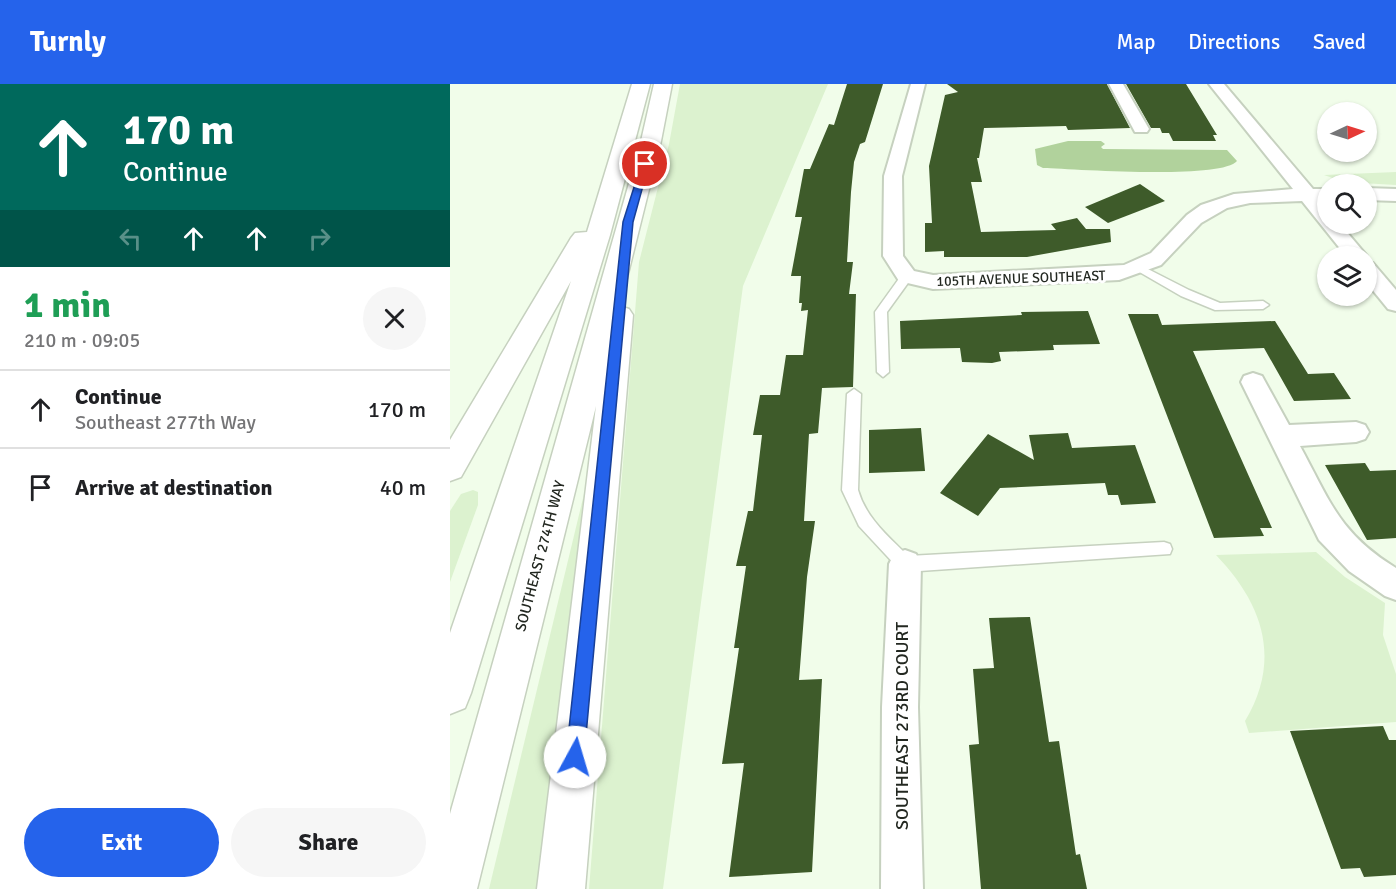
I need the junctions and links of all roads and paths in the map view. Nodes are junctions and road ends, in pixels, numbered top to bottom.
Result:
1 (641, 84) edge
2 (663, 84) edge
3 (918, 84) edge
4 (1116, 84) edge
5 (1222, 88) edge
6 (1141, 129) dead end
7 (615, 175) junction
8 (1377, 194) edge
9 (1317, 195) edge
10 (1396, 195) edge
11 (628, 222) junction
12 (1339, 234) edge
13 (1349, 246) edge
14 (1140, 268) junction
15 (907, 276) junction
16 (1377, 281) edge
17 (1396, 304) edge
18 (1263, 305) dead end
19 (883, 372) dead end
20 (1253, 382) dead end
21 (854, 394) dead end
22 (1356, 432) dead end
23 (1281, 436) junction
24 (450, 468) edge
25 (1164, 549) dead end
26 (905, 564) junction
27 (1396, 585) edge
28 (450, 693) edge
29 (453, 889) edge
30 (561, 889) edge
31 (902, 889) edge

1 - 7 main road
2 - 11 main road
3 - 15 street
4 - 6 street
5 - 9 street
7 - 24 main road
7 - 28 main road
8 - 10 street
9 - 14 street, 105TH AVENUE SOUTHEAST
11 - 29 main road, SOUTHEAST 274TH WAY
11 - 30 main road
12 - 13 street
14 - 15 street, 105TH AVENUE SOUTHEAST
14 - 18 lane
15 - 19 lane
16 - 17 street
20 - 23 street
21 - 26 lane
22 - 23 street
23 - 27 street
25 - 26 lane
26 - 31 street, SOUTHEAST 273RD COURT

